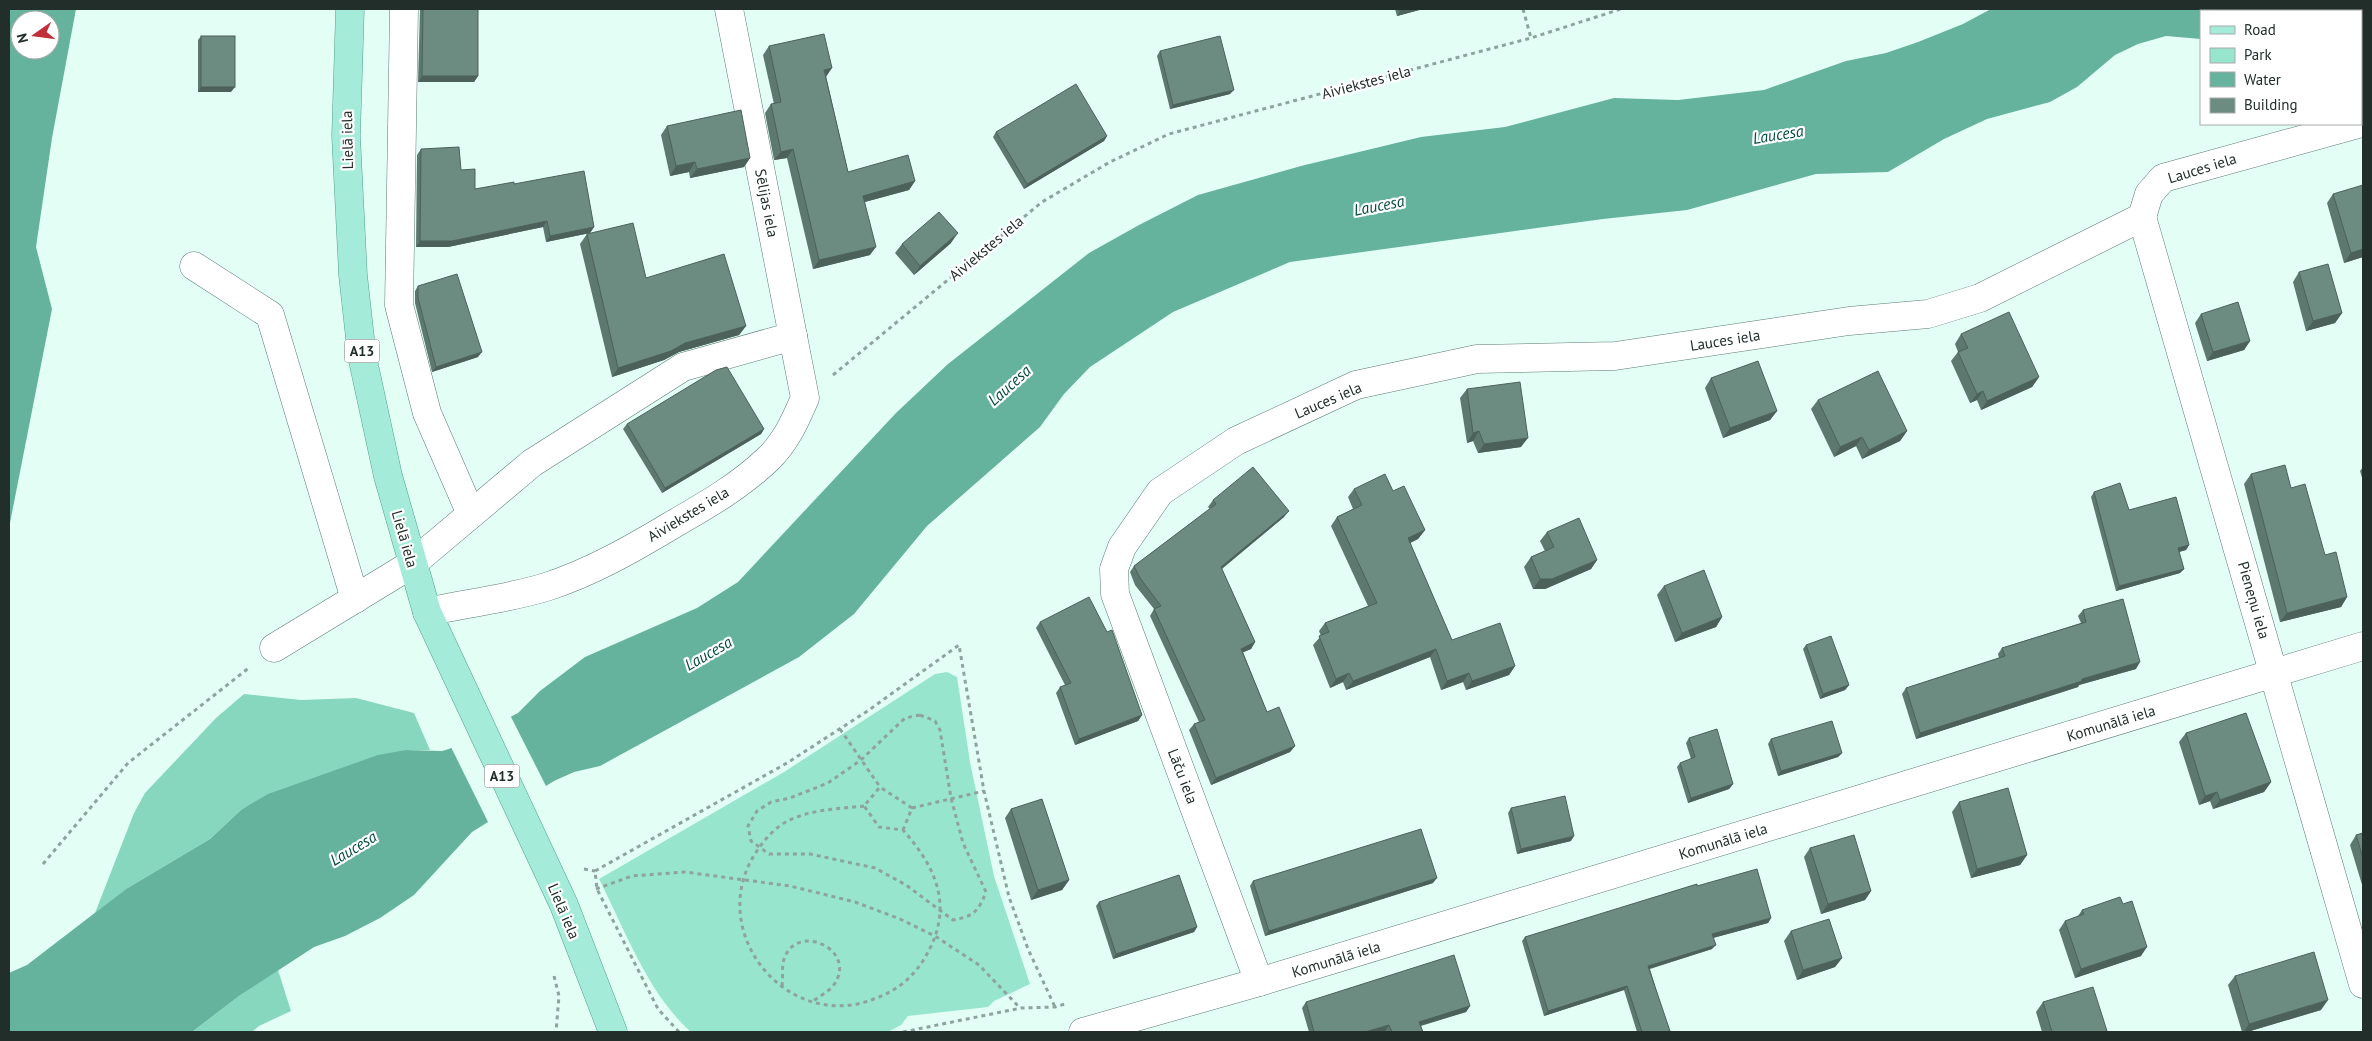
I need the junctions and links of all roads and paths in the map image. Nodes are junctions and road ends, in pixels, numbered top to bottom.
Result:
1 (350, 9) edge
2 (404, 9) edge
3 (729, 9) edge
4 (1523, 9) edge
5 (1621, 9) edge
6 (1531, 38) junction
7 (2354, 125) edge
8 (2142, 217) junction
9 (194, 266) dead end
10 (794, 336) junction
11 (805, 398) junction
12 (471, 514) junction
13 (412, 564) junction
14 (1114, 569) joint
15 (355, 599) junction
16 (427, 612) junction
17 (2363, 646) edge
18 (274, 648) joint
19 (2273, 674) junction
20 (840, 729) junction
21 (861, 760) junction
22 (880, 787) junction
23 (984, 790) junction
24 (951, 798) junction
25 (864, 806) junction
26 (912, 808) junction
27 (903, 830) junction
28 (759, 848) junction
29 (43, 864) dead end
30 (743, 881) junction
31 (597, 889) junction
32 (939, 911) junction
33 (935, 936) junction
34 (553, 970) dead end
35 (1259, 982) junction
36 (2363, 984) edge
37 (782, 986) junction
38 (812, 1002) junction
39 (1055, 1007) dead end
40 (1095, 1031) edge
41 (556, 1032) edge
42 (613, 1032) edge
43 (679, 1032) edge
44 (903, 1032) edge

1 - 13 main road, Lielā iela / A13
2 - 12 street
3 - 10 street, Sēlijas iela
4 - 6 path
5 - 6 path, Aiviekstes iela
6 - 11 path, Aiviekstes iela
7 - 8 street, Lauces iela
8 - 14 street, Lauces iela
8 - 19 street, Pieneņu iela
9 - 15 street
10 - 11 street, Sēlijas iela
10 - 12 street
11 - 16 street, Aiviekstes iela
12 - 13 street
13 - 15 street
13 - 16 main road, Lielā iela / A13
14 - 35 street, Lāču iela
15 - 18 street
16 - 42 main road, Lielā iela / A13
17 - 19 street, Komunālā iela
18 - 29 path
19 - 35 street, Komunālā iela
19 - 36 street, Pieneņu iela
20 - 21 path
20 - 23 path
20 - 31 path
21 - 22 path
21 - 24 path
21 - 28 path
22 - 25 path
22 - 26 path
23 - 24 path
23 - 39 path
24 - 26 path
24 - 32 path
25 - 27 path
25 - 28 path
26 - 27 path
27 - 32 path
28 - 30 path
28 - 32 path
30 - 31 path
30 - 33 path
30 - 37 path
31 - 43 path
32 - 33 path
33 - 38 path
33 - 44 path
34 - 41 path
35 - 40 street, Komunālā iela
37 - 38 path
37 - 38 path

